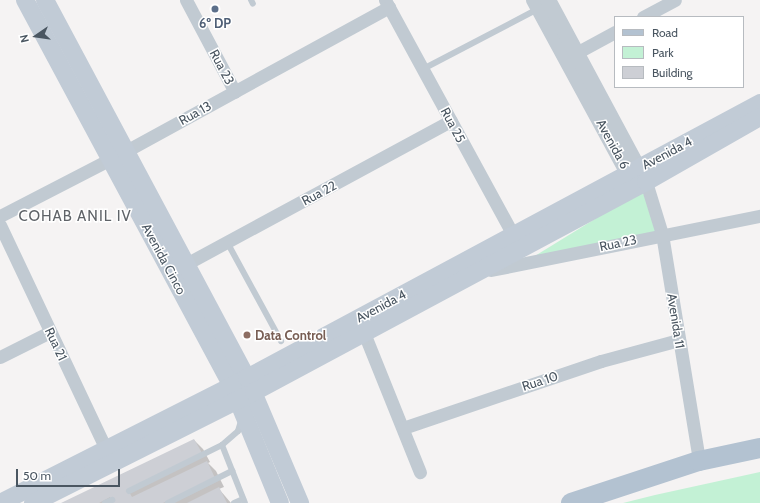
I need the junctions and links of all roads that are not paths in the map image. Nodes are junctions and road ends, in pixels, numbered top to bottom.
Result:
1 (186, 0) edge
2 (675, 0) edge
3 (36, 2) edge
4 (543, 3) edge
5 (387, 4) edge
6 (645, 16) edge
7 (614, 33) edge
8 (571, 55) junction
9 (423, 69) junction
10 (235, 92) junction
11 (760, 104) edge
12 (760, 117) edge
13 (451, 121) junction
14 (118, 155) junction
15 (638, 174) junction
16 (0, 216) edge
17 (760, 216) edge
18 (0, 225) edge
19 (662, 234) junction
20 (227, 242) junction
21 (517, 242) junction
22 (186, 264) junction
23 (477, 272) junction
24 (50, 332) junction
25 (364, 333) junction
26 (679, 340) junction
27 (281, 341) dead end
28 (0, 357) edge
29 (243, 393) junction
30 (403, 428) junction
31 (222, 445) junction
32 (760, 448) edge
33 (760, 452) edge
34 (109, 456) junction
35 (699, 461) junction
36 (232, 470) junction
37 (420, 472) dead end
38 (129, 491) dead end
39 (112, 500) dead end
40 (244, 501) edge
41 (3, 502) edge
42 (33, 503) edge
43 (105, 503) edge
44 (168, 503) edge
45 (234, 503) edge
46 (280, 503) edge
47 (300, 503) edge
48 (571, 503) edge

1 - 10 street, Rua 23
2 - 6 street
3 - 14 main road, Avenida Cinco
4 - 8 street, Avenida 6
4 - 9 lane
5 - 9 street, Rua 25
5 - 10 street, Rua 13
7 - 8 street
8 - 15 street, Avenida 6
9 - 13 street, Rua 25
10 - 14 street, Rua 13
11 - 15 main road, Avenida 4
12 - 15 main road, Avenida 4
13 - 20 street, Rua 22
13 - 21 street, Rua 25
14 - 16 street, Rua 13
14 - 22 main road, Avenida Cinco
14 - 29 main road, Avenida Cinco
15 - 19 street, Avenida 11
15 - 21 main road, Avenida 4
17 - 19 street, Rua 23
18 - 24 street, Rua 21
19 - 23 street, Rua 23
19 - 26 street, Avenida 11
20 - 22 street, Rua 22
20 - 27 lane
21 - 23 main road, Avenida 4
21 - 29 main road, Avenida 4
22 - 29 main road, Avenida Cinco
23 - 25 main road, Avenida 4
24 - 28 street
24 - 34 street, Rua 21
25 - 29 main road, Avenida 4
25 - 30 street
26 - 30 street, Rua 10
26 - 35 street, Avenida 11
29 - 31 lane
29 - 34 main road, Avenida 4
29 - 46 main road, Avenida Cinco
29 - 47 main road, Avenida Cinco
30 - 37 street
31 - 36 lane
31 - 38 lane
32 - 35 main road
33 - 35 main road
34 - 41 main road, Avenida 4
34 - 42 main road, Avenida 4
35 - 48 main road
36 - 40 lane
36 - 44 lane
39 - 43 lane
40 - 45 lane

